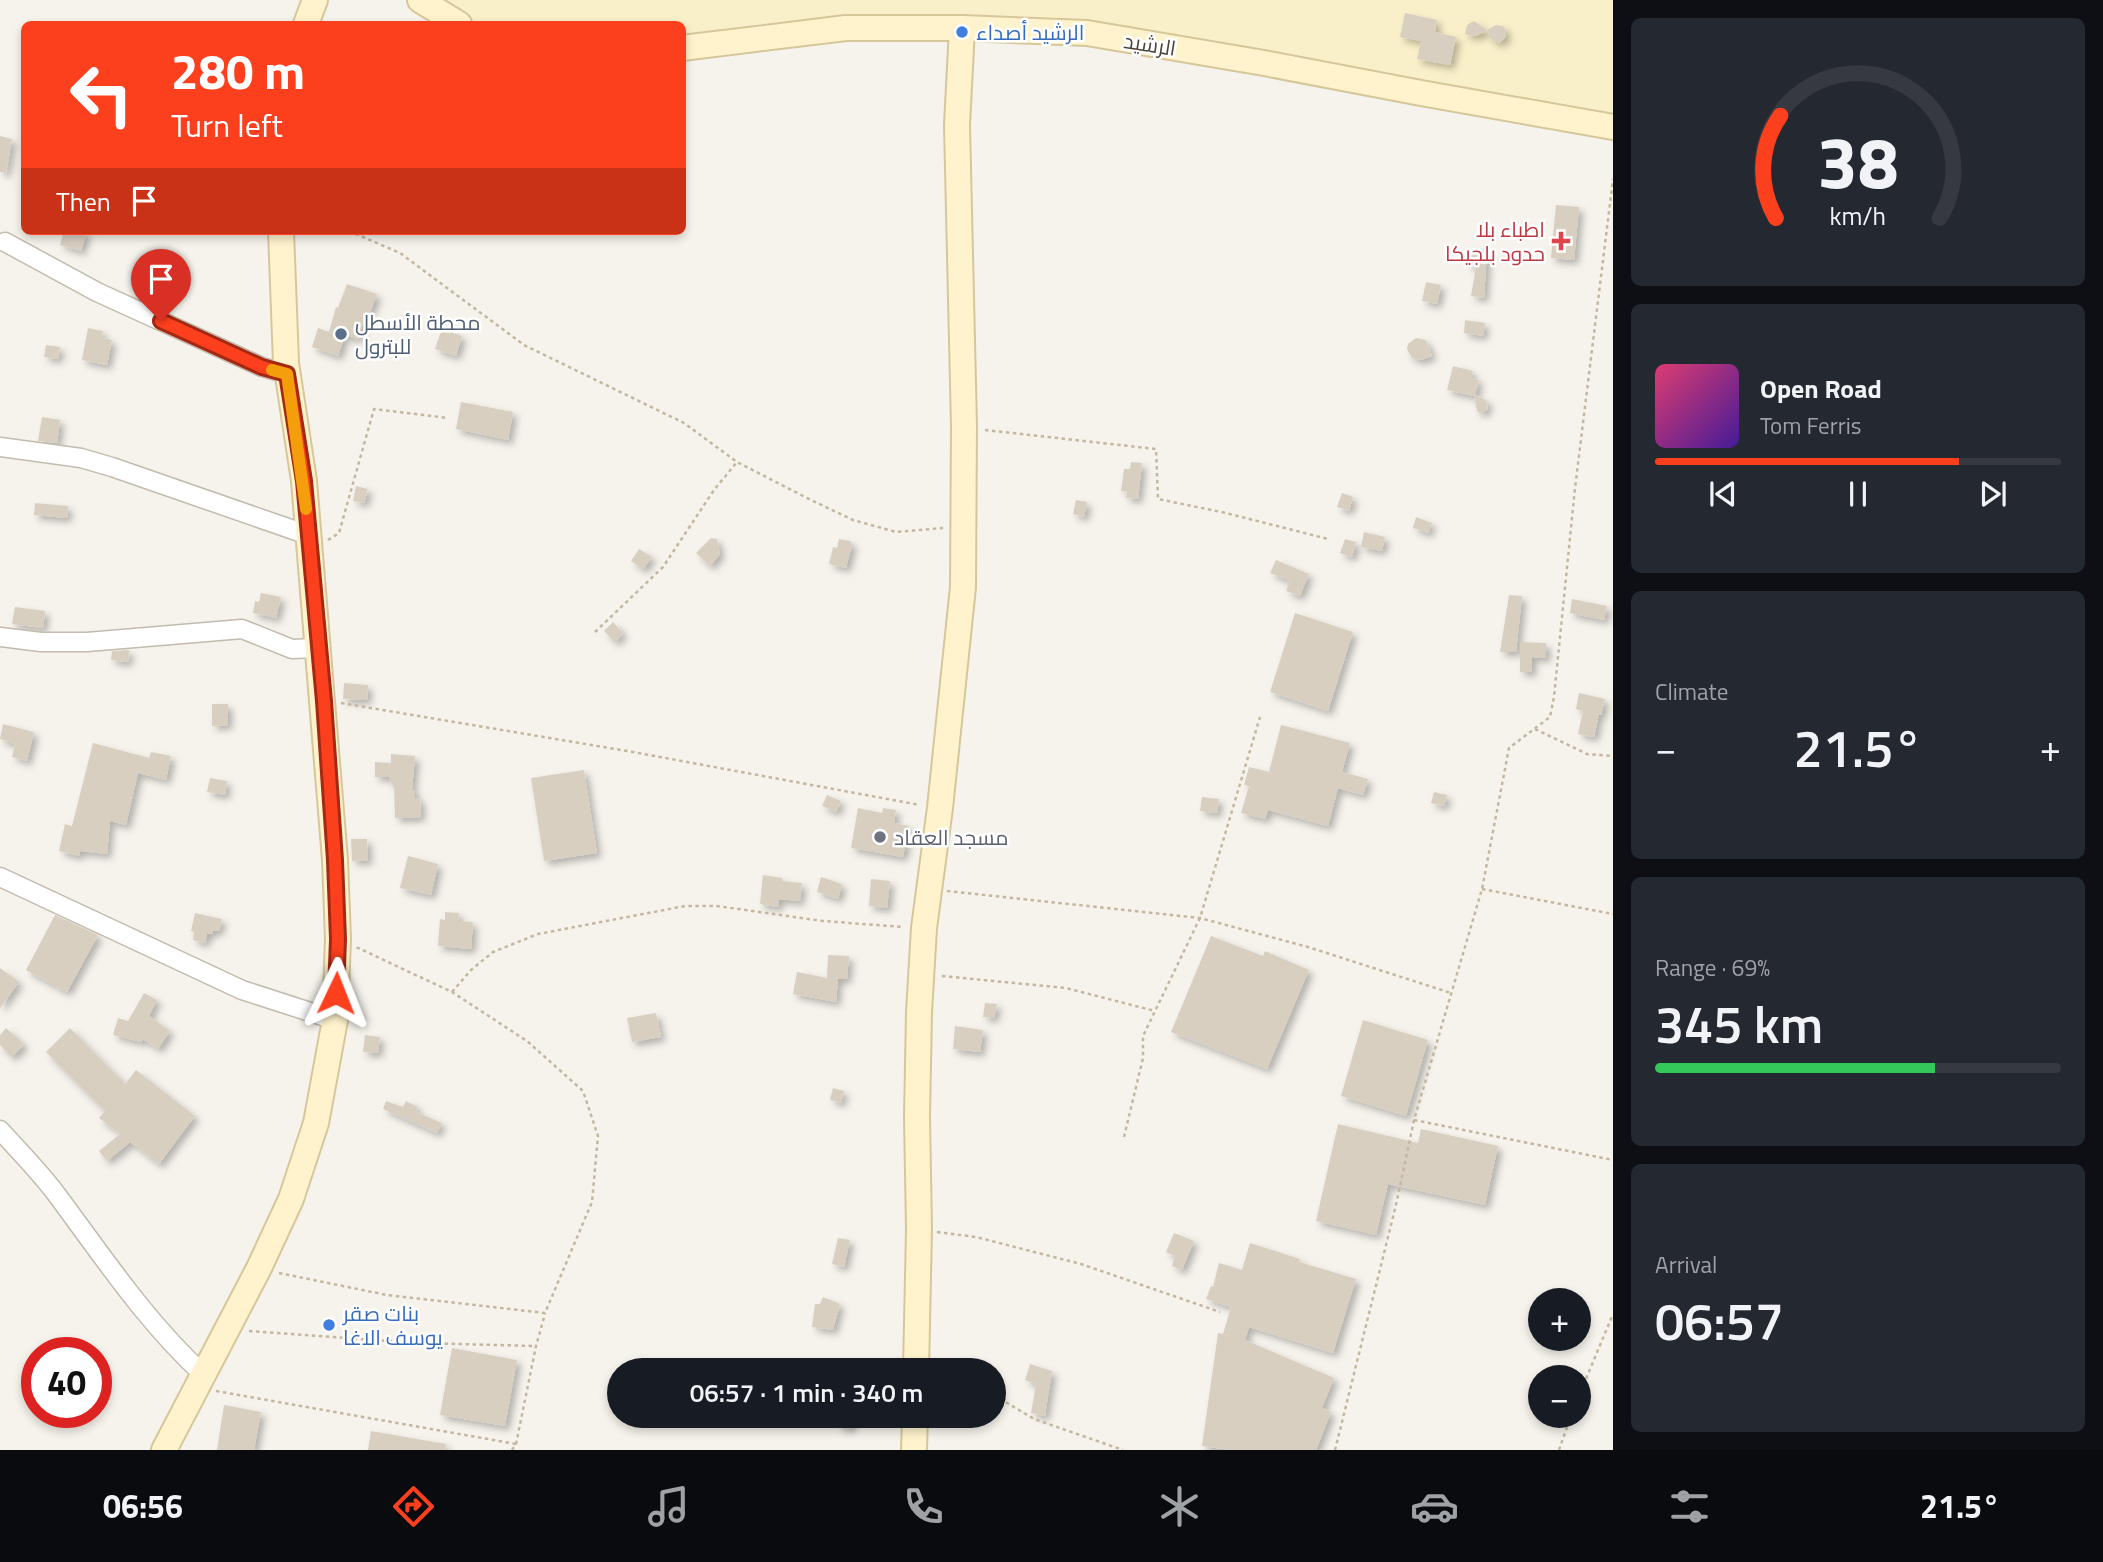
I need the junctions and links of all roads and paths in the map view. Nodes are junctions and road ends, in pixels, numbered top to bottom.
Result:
1 (315, 0) edge
2 (420, 0) edge
3 (307, 21) edge
4 (454, 21) edge
5 (962, 28) junction
6 (686, 48) edge
7 (1613, 127) edge
8 (1613, 179) edge
9 (281, 235) edge
10 (358, 235) edge
11 (5, 242) dead end
12 (287, 374) junction
13 (447, 418) dead end
14 (964, 427) junction
15 (0, 447) edge
16 (737, 462) junction
17 (964, 523) junction
18 (1328, 539) dead end
19 (309, 542) junction
20 (595, 632) dead end
21 (0, 637) edge
22 (319, 648) junction
23 (324, 701) junction
24 (1260, 717) dead end
25 (1535, 729) junction
26 (1613, 756) edge
27 (940, 808) junction
28 (0, 877) edge
29 (1482, 889) junction
30 (930, 890) junction
31 (1613, 914) edge
32 (1200, 918) junction
33 (925, 928) junction
34 (338, 939) junction
35 (921, 974) junction
36 (452, 992) junction
37 (1451, 993) junction
38 (1155, 1011) junction
39 (335, 1020) junction
40 (1414, 1120) junction
41 (0, 1130) edge
42 (1124, 1137) dead end
43 (1613, 1160) edge
44 (919, 1230) junction
45 (259, 1268) junction
46 (545, 1312) junction
47 (1220, 1312) dead end
48 (1613, 1314) edge
49 (228, 1329) junction
50 (536, 1346) junction
51 (916, 1358) edge
52 (1591, 1367) edge
53 (200, 1381) junction
54 (1006, 1402) edge
55 (915, 1428) edge
56 (1567, 1428) edge
57 (516, 1444) junction
58 (164, 1450) edge
59 (512, 1450) edge
60 (914, 1450) edge
61 (1123, 1450) edge
62 (1335, 1450) edge
63 (1559, 1450) edge

1 - 3 main road
2 - 4 main road
5 - 6 main road, الرشيد
5 - 7 main road, الرشيد
5 - 14 main road
8 - 25 path
9 - 12 main road
10 - 16 path
11 - 12 street
12 - 19 main road
13 - 19 path
14 - 17 main road
14 - 18 path
15 - 19 street
16 - 17 path
16 - 20 path
17 - 27 main road
19 - 22 main road
21 - 22 street
22 - 23 main road
23 - 27 path
23 - 34 main road
24 - 32 path
25 - 26 path
25 - 29 path
27 - 30 main road
28 - 39 street
29 - 31 path
29 - 37 path
30 - 32 path
30 - 33 main road
32 - 37 path
32 - 38 path
33 - 35 main road
33 - 36 path
34 - 36 path
34 - 39 main road
35 - 38 path
35 - 44 main road
36 - 46 path
37 - 40 path
38 - 42 path
39 - 45 main road
40 - 43 path
40 - 62 path
41 - 53 street
44 - 47 path
44 - 51 main road
45 - 46 path
45 - 49 main road
46 - 50 path
48 - 52 path
49 - 50 path
49 - 53 main road
50 - 57 path
53 - 57 path
53 - 58 main road
54 - 61 path
55 - 60 main road
56 - 63 path
57 - 59 path

